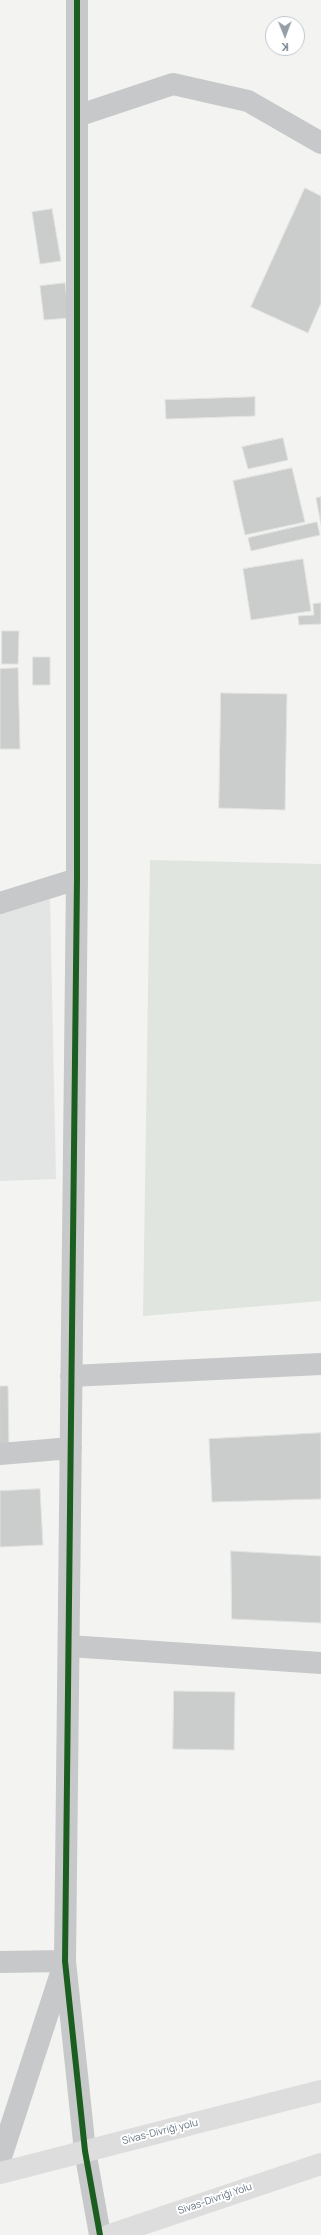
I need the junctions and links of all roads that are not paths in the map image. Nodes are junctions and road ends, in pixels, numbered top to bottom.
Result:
1 (77, 0) edge
2 (77, 116) junction
3 (321, 143) edge
4 (77, 879) junction
5 (0, 903) edge
6 (321, 1364) edge
7 (72, 1376) junction
8 (71, 1448) junction
9 (0, 1454) edge
10 (69, 1646) junction
11 (321, 1663) edge
12 (65, 1960) junction
13 (0, 1962) edge
14 (321, 2091) edge
15 (85, 2151) junction
16 (0, 2160) edge
17 (321, 2164) edge
18 (0, 2173) edge
19 (100, 2235) edge
20 (110, 2235) edge

1 - 2 street
2 - 3 street
2 - 4 street
4 - 5 street
4 - 7 street
6 - 7 street
7 - 8 street
8 - 9 street
8 - 10 street
10 - 11 street
10 - 12 street
12 - 13 street
12 - 15 street
12 - 16 street
14 - 15 main road, Sivas-Divriği yolu
15 - 18 main road, Sivas-Divriği yolu
15 - 19 street
17 - 20 main road, Sivas-Divriği Yolu

